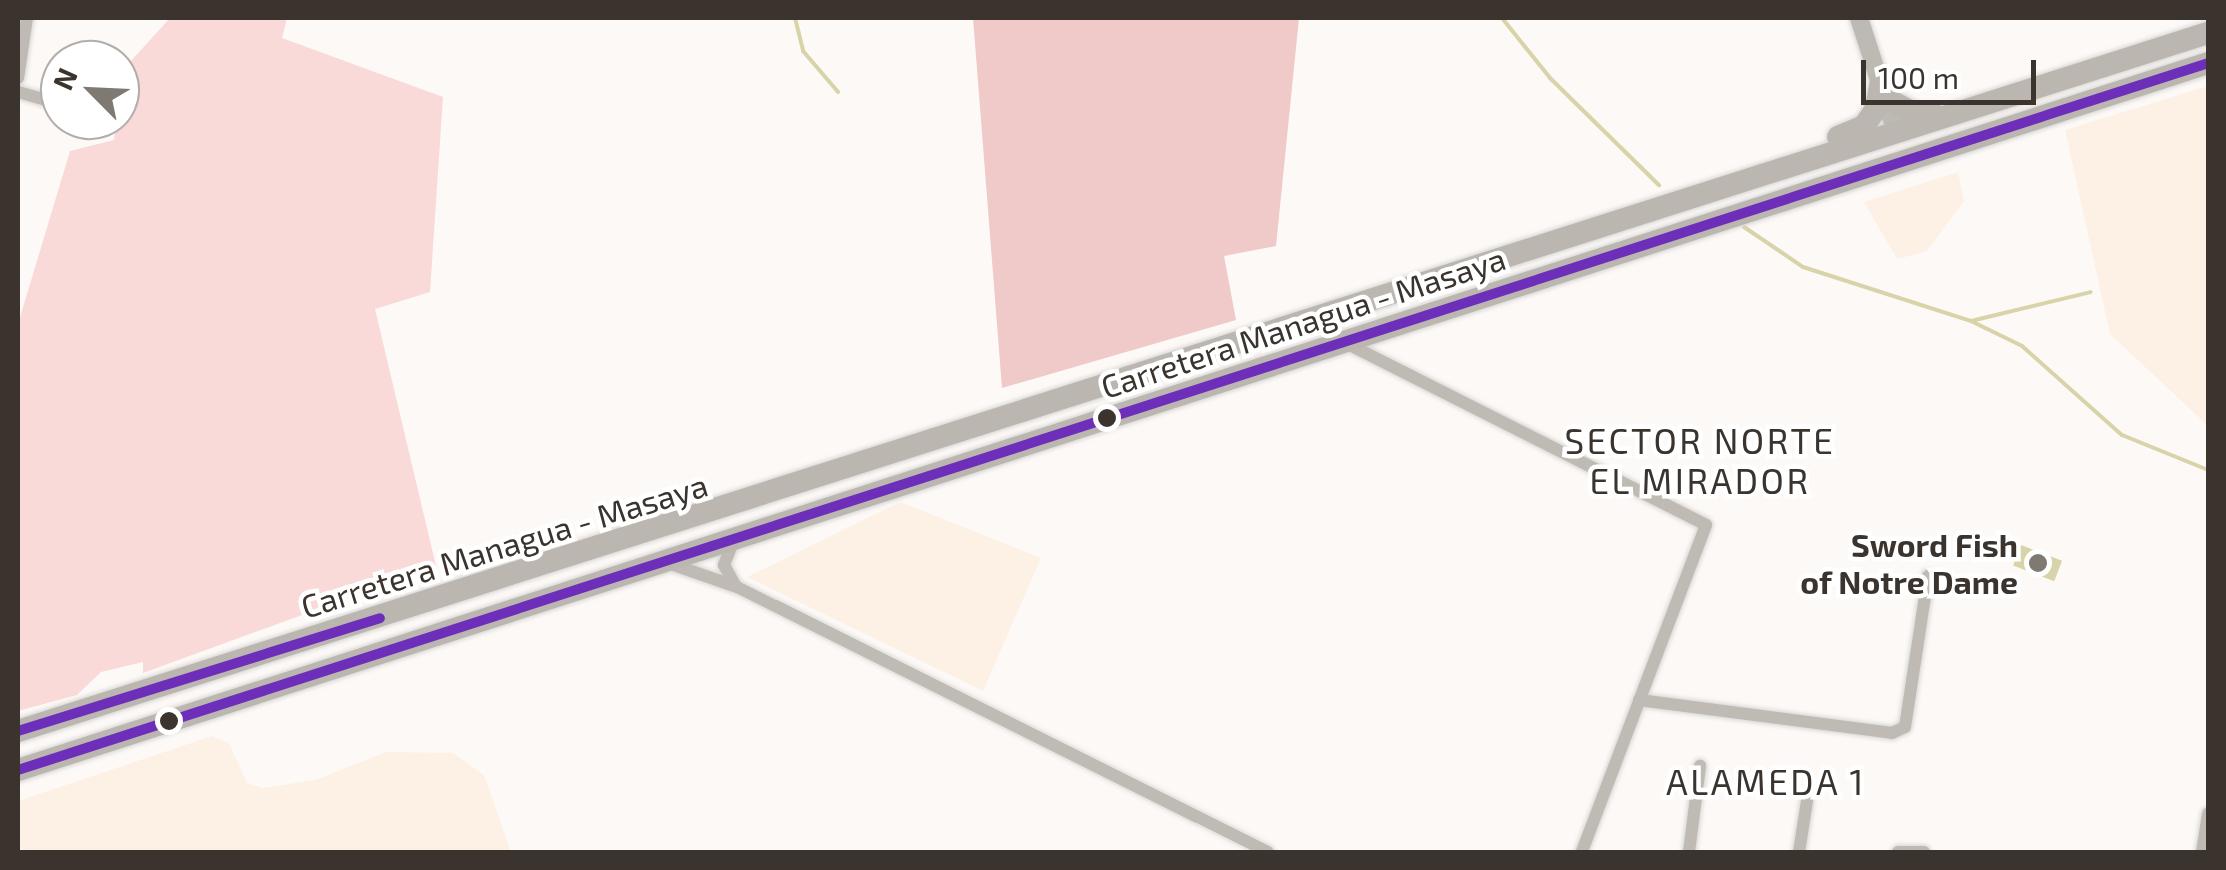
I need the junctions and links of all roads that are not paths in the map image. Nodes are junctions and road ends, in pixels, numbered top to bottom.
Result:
1 (27, 18) edge
2 (1858, 18) edge
3 (2208, 33) edge
4 (2208, 63) edge
5 (18, 78) edge
6 (1883, 90) junction
7 (1949, 114) junction
8 (2024, 123) junction
9 (1896, 132) junction
10 (1799, 163) junction
11 (1776, 203) junction
12 (1346, 343) junction
13 (734, 540) junction
14 (659, 563) junction
15 (1928, 576) dead end
16 (737, 586) junction
17 (1639, 700) junction
18 (18, 731) edge
19 (1700, 766) dead end
20 (18, 770) edge
21 (1806, 801) dead end
22 (2208, 814) edge
23 (1268, 852) edge
24 (1582, 852) edge
25 (1689, 852) edge
26 (1800, 852) edge
27 (1898, 852) edge
28 (1924, 852) edge
29 (2202, 852) edge

1 - 5 street
2 - 6 street
3 - 7 highway, Carretera Managua - Masaya
4 - 8 highway, Carretera Managua - Masaya
6 - 7 highway
6 - 9 street
6 - 10 highway
7 - 9 highway, Carretera Managua - Masaya
8 - 9 highway
8 - 11 highway, Carretera Managua - Masaya
9 - 10 highway, Carretera Managua - Masaya
9 - 11 highway
10 - 18 highway, Carretera Managua - Masaya
11 - 12 highway, Carretera Managua - Masaya
12 - 13 highway, Carretera Managua - Masaya
12 - 17 street
13 - 14 highway, Carretera Managua - Masaya
13 - 16 street
14 - 16 street
14 - 20 highway, Carretera Managua - Masaya
15 - 17 street
16 - 23 street
17 - 24 street
19 - 25 street
21 - 26 street
22 - 29 street
27 - 28 street

